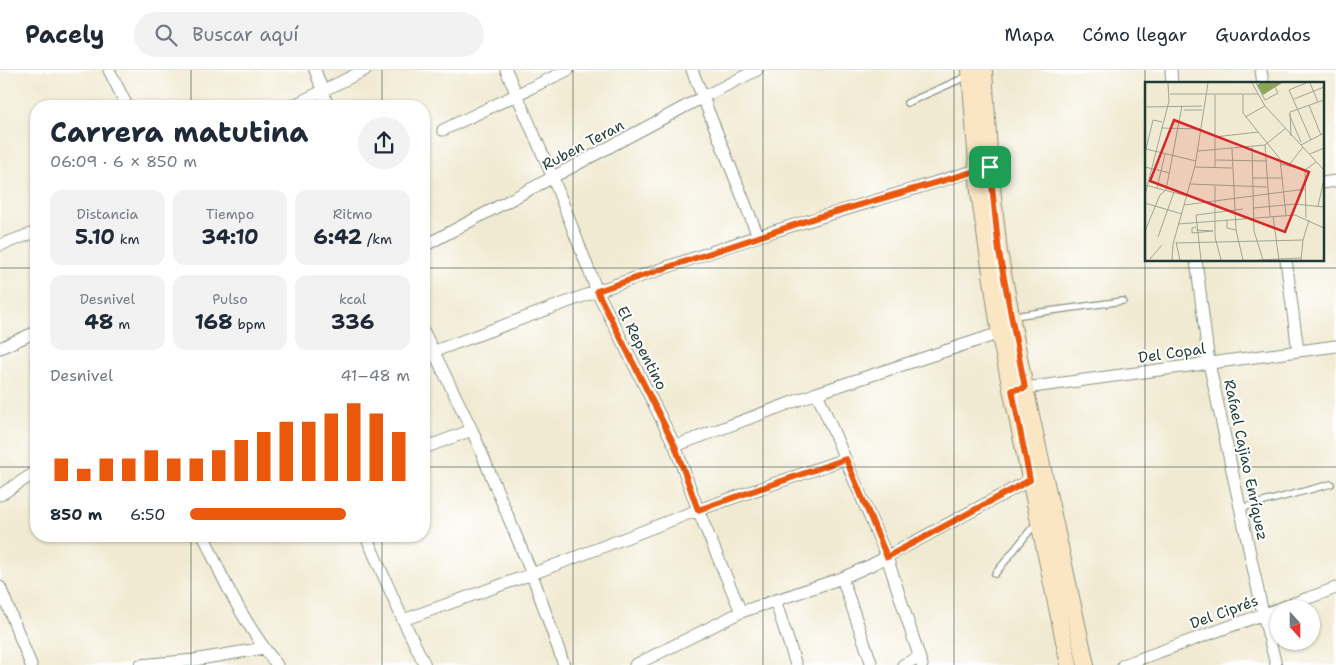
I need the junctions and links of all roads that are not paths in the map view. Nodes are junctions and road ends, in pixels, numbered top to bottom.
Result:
1 (109, 70) edge
2 (315, 70) edge
3 (365, 70) edge
4 (506, 70) edge
5 (568, 70) edge
6 (692, 70) edge
7 (757, 70) edge
8 (974, 72) edge
9 (322, 91) junction
10 (518, 94) junction
11 (703, 97) junction
12 (124, 100) edge
13 (304, 100) edge
14 (326, 100) edge
15 (908, 103) dead end
16 (443, 130) dead end
17 (983, 168) junction
18 (553, 178) junction
19 (30, 234) edge
20 (758, 236) junction
21 (430, 243) edge
22 (0, 245) edge
23 (1196, 261) edge
24 (1286, 261) edge
25 (597, 291) junction
26 (1123, 301) dead end
27 (1011, 316) junction
28 (1000, 333) junction
29 (30, 335) edge
30 (1336, 346) edge
31 (0, 348) edge
32 (1298, 351) junction
33 (430, 352) edge
34 (430, 356) edge
35 (1210, 363) junction
36 (1018, 389) junction
37 (817, 393) junction
38 (472, 430) junction
39 (430, 446) edge
40 (675, 446) junction
41 (846, 459) junction
42 (30, 476) edge
43 (1030, 480) junction
44 (1331, 484) dead end
45 (0, 495) edge
46 (1240, 508) junction
47 (698, 510) junction
48 (1039, 519) junction
49 (206, 542) edge
50 (369, 542) edge
51 (887, 557) junction
52 (532, 574) junction
53 (995, 574) dead end
54 (842, 578) junction
55 (0, 587) edge
56 (1336, 588) edge
57 (775, 600) junction
58 (741, 612) junction
59 (1263, 614) junction
60 (403, 620) junction
61 (264, 648) junction
62 (921, 661) edge
63 (194, 662) edge
64 (871, 662) dead end
65 (32, 665) edge
66 (140, 665) edge
67 (277, 665) edge
68 (425, 665) edge
69 (564, 665) edge
70 (635, 665) edge
71 (796, 665) edge
72 (904, 665) edge
73 (1069, 665) edge
74 (1086, 665) edge
75 (1124, 665) edge
76 (1276, 665) edge

1 - 12 street
2 - 9 street
3 - 9 street
4 - 10 street, El Repentino
5 - 10 street
6 - 11 street
7 - 11 street, Ruben Teran
8 - 15 lane
8 - 17 main road
9 - 13 street
9 - 14 street
10 - 16 street
10 - 18 street, El Repentino
11 - 18 street, Ruben Teran
11 - 20 street
17 - 20 street
17 - 27 main road
17 - 28 main road
18 - 21 street, Ruben Teran
18 - 25 street, El Repentino
19 - 22 street
20 - 25 street
23 - 35 street, Rafael Cajiao Enríquez
24 - 32 street
25 - 33 street
25 - 40 street, El Repentino
26 - 27 lane
27 - 36 main road
28 - 36 main road
28 - 37 street
29 - 31 street
30 - 32 street, Del Copal
32 - 35 street, Del Copal
34 - 38 street
35 - 36 street, Del Copal
35 - 46 street, Rafael Cajiao Enríquez
36 - 43 main road
36 - 74 main road
37 - 40 street
37 - 41 street
38 - 39 street
38 - 52 street
40 - 47 street, El Repentino
41 - 47 street
41 - 51 street
42 - 45 street
43 - 48 main road
43 - 51 street
44 - 46 lane
46 - 59 street, Rafael Cajiao Enríquez
47 - 52 street
47 - 58 street, El Repentino
48 - 53 lane
48 - 73 main road
49 - 61 street
50 - 60 street
51 - 54 street
51 - 62 street
52 - 60 street
52 - 69 street
54 - 57 street
54 - 64 street
55 - 65 street
56 - 59 street, Del Ciprés
57 - 58 street
57 - 71 street
58 - 70 street
59 - 75 street, Del Ciprés
59 - 76 street, Rafael Cajiao Enríquez
60 - 68 street
61 - 63 street
61 - 67 street
62 - 72 street
63 - 66 street

